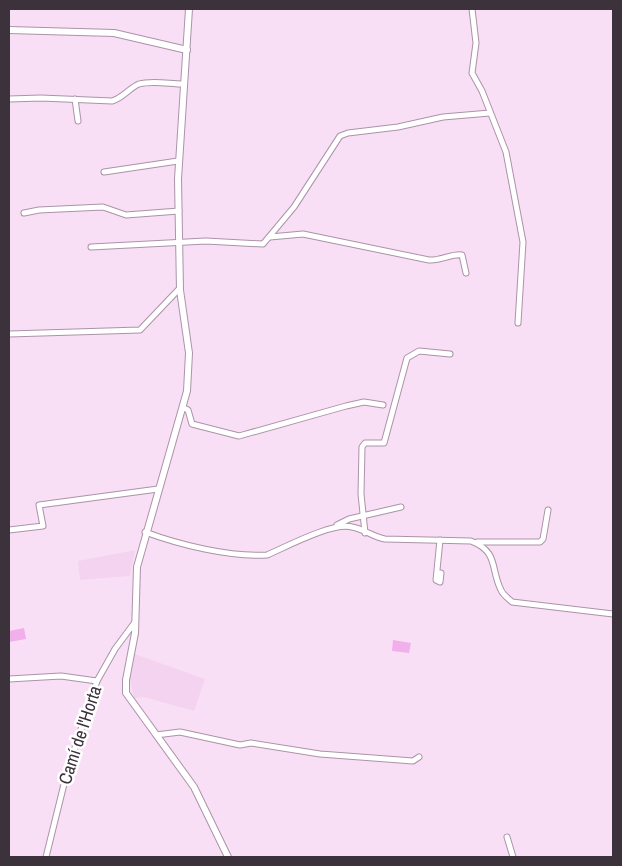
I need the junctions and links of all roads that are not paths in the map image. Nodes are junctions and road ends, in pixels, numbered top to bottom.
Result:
1 (189, 9) edge
2 (472, 9) edge
3 (9, 30) edge
4 (187, 50) junction
5 (183, 84) junction
6 (9, 99) edge
7 (75, 99) junction
8 (490, 114) junction
9 (78, 121) dead end
10 (178, 161) junction
11 (104, 172) dead end
12 (179, 210) junction
13 (24, 213) dead end
14 (270, 237) junction
15 (180, 243) junction
16 (90, 247) dead end
17 (466, 272) dead end
18 (180, 288) junction
19 (518, 323) dead end
20 (9, 334) edge
21 (450, 354) dead end
22 (383, 405) dead end
23 (184, 408) junction
24 (158, 489) junction
25 (401, 507) dead end
26 (548, 510) dead end
27 (364, 515) junction
28 (332, 528) junction
29 (9, 530) edge
30 (145, 532) junction
31 (365, 533) junction
32 (440, 540) junction
33 (475, 542) junction
34 (437, 573) dead end
35 (613, 614) edge
36 (135, 622) junction
37 (9, 679) edge
38 (97, 681) junction
39 (156, 735) junction
40 (419, 757) dead end
41 (507, 836) dead end
42 (46, 857) edge
43 (228, 857) edge
44 (512, 857) edge

1 - 4 main road
2 - 8 street
3 - 4 main road
4 - 5 main road
5 - 7 street
5 - 10 main road
6 - 7 street
7 - 9 street
8 - 14 street
8 - 19 street
10 - 11 street
10 - 12 main road
12 - 13 street
12 - 15 main road
14 - 15 street
14 - 17 street
15 - 16 street
15 - 18 main road
18 - 20 street
18 - 23 main road
21 - 27 street
22 - 23 street
23 - 24 main road
24 - 29 street
24 - 30 main road
25 - 27 street
26 - 33 street
27 - 28 street
27 - 31 street
28 - 30 street
28 - 31 street
30 - 36 main road
31 - 32 street
32 - 33 street
32 - 34 street
33 - 35 street
36 - 38 street, Camí de l'Horta
36 - 39 main road
37 - 38 street
38 - 42 street, Camí de l'Horta
39 - 40 street
39 - 43 main road
41 - 44 street

